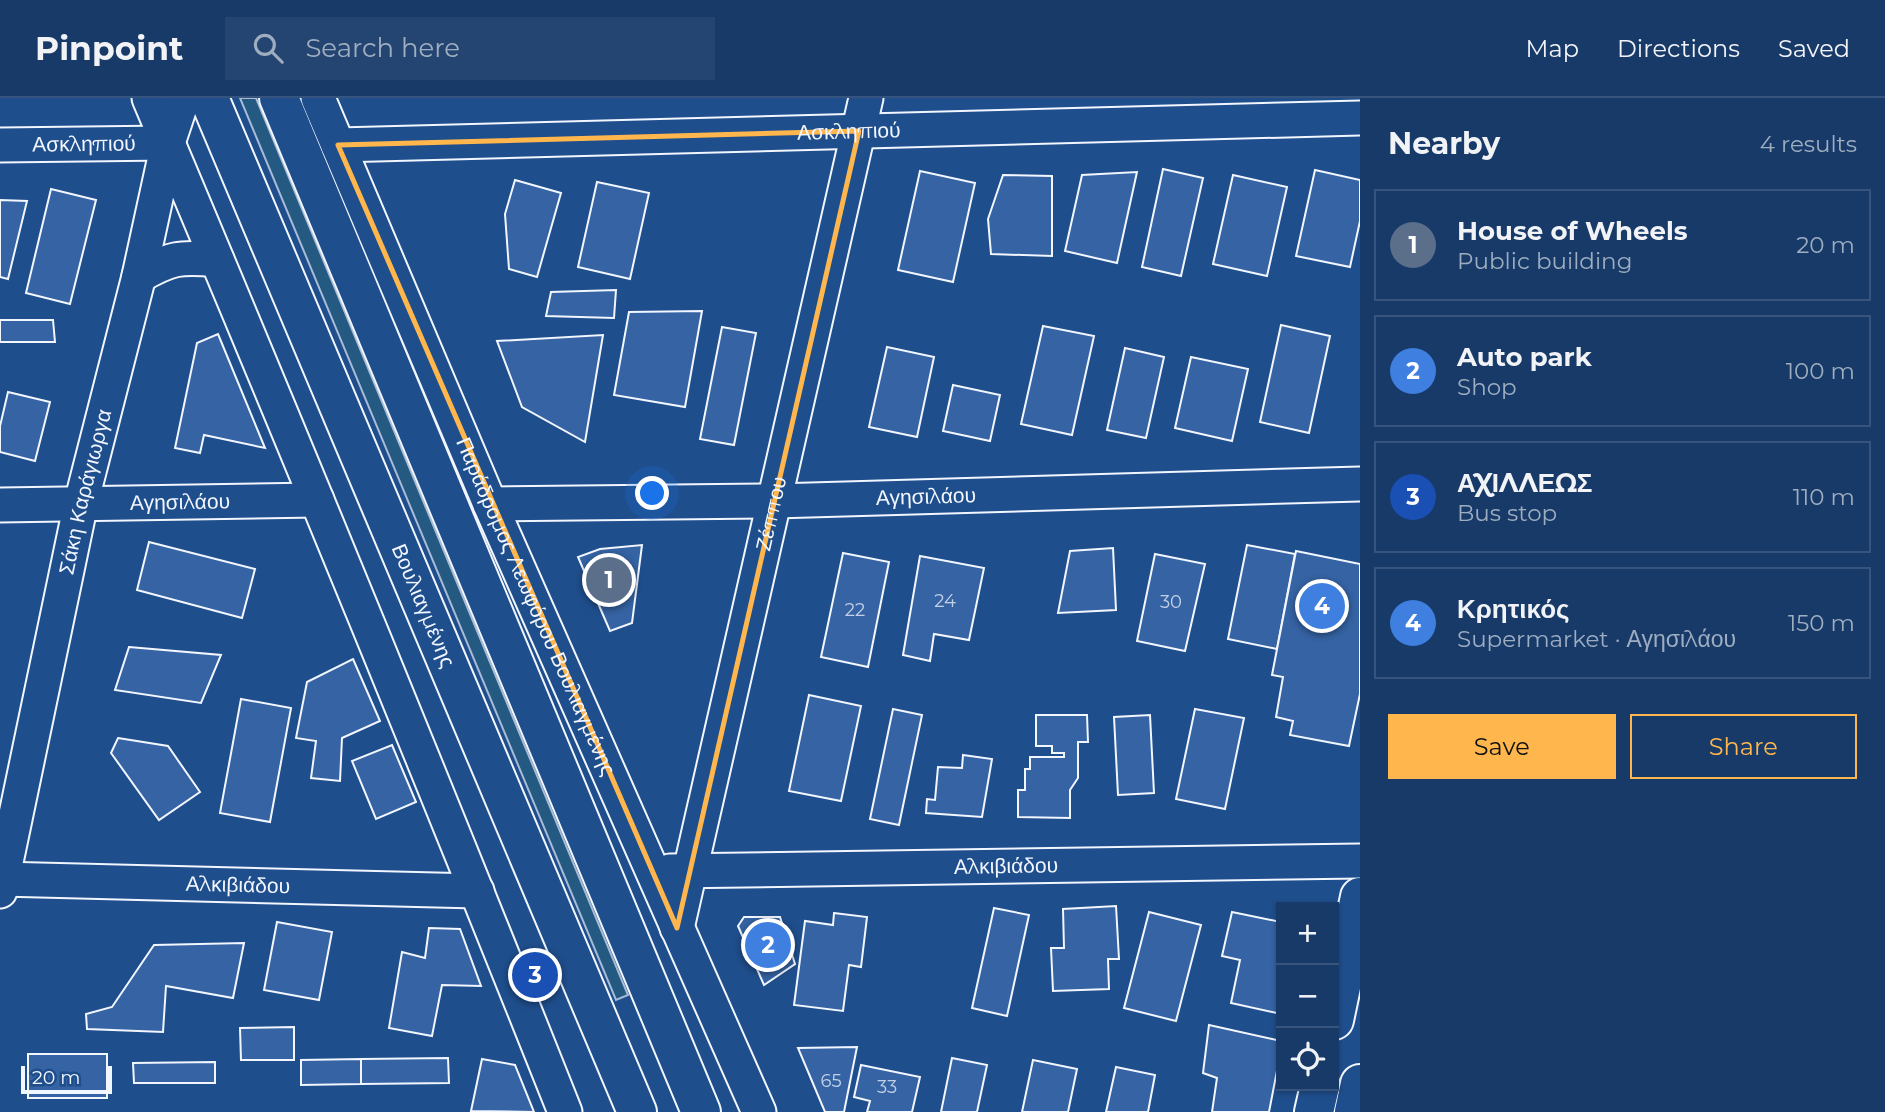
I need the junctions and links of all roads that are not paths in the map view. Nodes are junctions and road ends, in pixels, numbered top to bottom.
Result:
1 (149, 98) edge
2 (183, 98) edge
3 (209, 98) edge
4 (279, 98) edge
5 (318, 98) edge
6 (866, 98) edge
7 (1360, 118) edge
8 (859, 131) junction
9 (168, 143) junction
10 (0, 145) edge
11 (338, 145) junction
12 (216, 260) junction
13 (139, 276) junction
14 (1360, 484) edge
15 (317, 500) junction
16 (775, 501) junction
17 (81, 503) junction
18 (490, 504) junction
19 (0, 505) edge
20 (1360, 861) edge
21 (690, 871) junction
22 (653, 872) junction
23 (1, 883) edge
24 (477, 891) junction
25 (1360, 897) edge
26 (677, 928) junction
27 (1339, 996) edge
28 (1360, 1084) edge
29 (1319, 1091) edge
30 (565, 1112) edge
31 (637, 1112) edge
32 (701, 1112) edge
33 (759, 1112) edge
34 (1314, 1112) edge
35 (1354, 1112) edge

1 - 9 street
2 - 9 street, Σάκη Καράγιωργα
3 - 31 main road, Βουλιαγμένης
4 - 32 main road
5 - 11 street, Παράδρομος Λεωφόρου Βουλιαγμένης
6 - 8 street, Ζέππου
7 - 8 street, Ασκληπιού
8 - 11 street, Ασκληπιού
8 - 16 street, Ζέππου
9 - 10 street, Ασκληπιού
9 - 12 street
9 - 13 street, Σάκη Καράγιωργα
11 - 18 street, Παράδρομος Λεωφόρου Βουλιαγμένης
12 - 13 street
12 - 15 street
13 - 17 street, Σάκη Καράγιωργα
14 - 16 street, Αγησιλάου
15 - 17 street, Αγησιλάου
15 - 24 street
16 - 18 street, Αγησιλάου
16 - 21 street, Ζέππου
17 - 19 street, Αγησιλάου
17 - 23 street, Σάκη Καράγιωργα
18 - 22 street, Παράδρομος Λεωφόρου Βουλιαγμένης
20 - 21 street, Αλκιβιάδου
21 - 22 street, Αλκιβιάδου
21 - 26 street, Ζέππου
22 - 26 street, Παράδρομος Λεωφόρου Βουλιαγμένης
23 - 24 street, Αλκιβιάδου
24 - 30 street
25 - 27 main road
26 - 33 street, Παράδρομος Λεωφόρου Βουλιαγμένης
28 - 35 main road
29 - 34 main road

